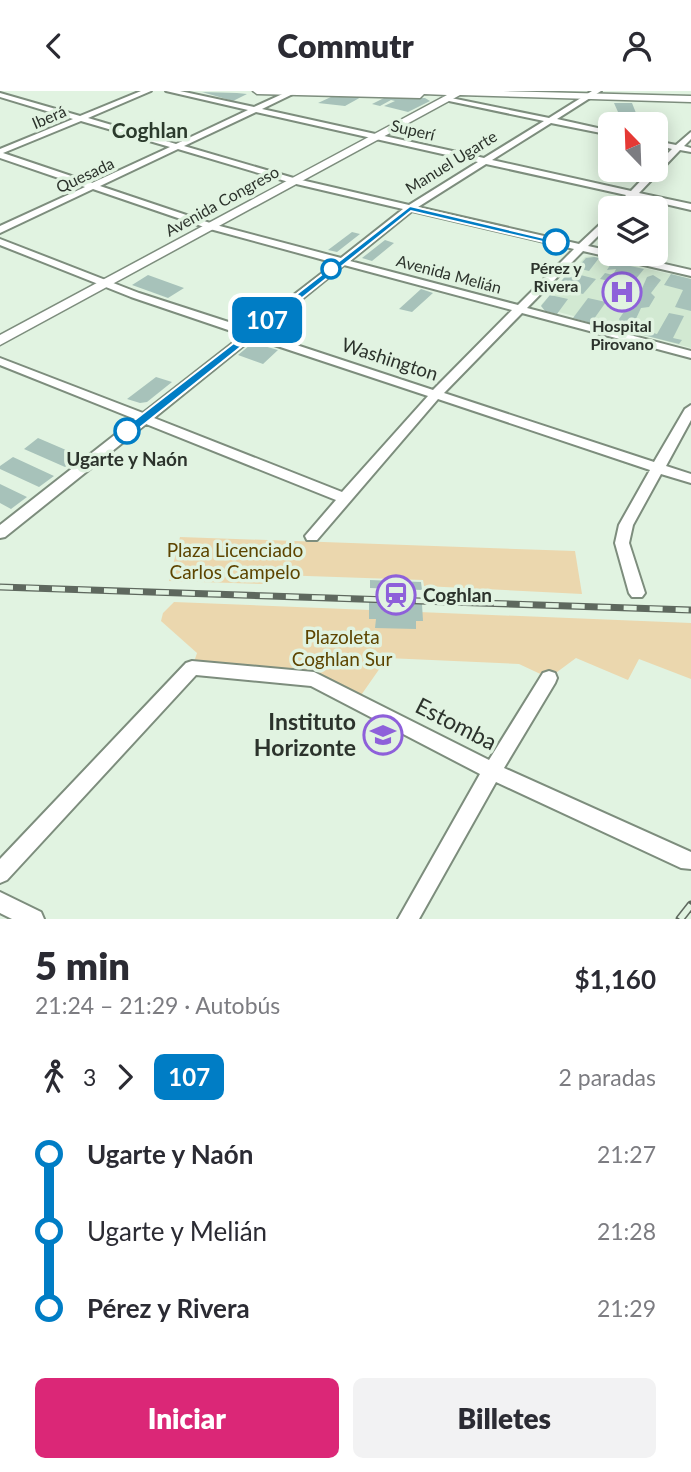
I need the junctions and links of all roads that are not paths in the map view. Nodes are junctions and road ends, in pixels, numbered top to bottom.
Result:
1 (147, 91) edge
2 (170, 91) edge
3 (257, 91) edge
4 (295, 91) edge
5 (408, 91) edge
6 (1, 93) edge
7 (452, 94) edge
8 (593, 94) edge
9 (691, 99) edge
10 (256, 109) junction
11 (79, 119) junction
12 (551, 121) junction
13 (598, 131) edge
14 (691, 134) edge
15 (379, 137) junction
16 (668, 145) edge
17 (678, 147) junction
18 (177, 148) junction
19 (691, 150) edge
20 (0, 154) edge
21 (486, 161) junction
22 (295, 181) junction
23 (94, 186) junction
24 (634, 194) junction
25 (691, 207) edge
26 (410, 208) junction
27 (213, 226) junction
28 (0, 230) edge
29 (598, 230) edge
30 (0, 242) edge
31 (580, 247) junction
32 (341, 261) junction
33 (691, 273) edge
34 (106, 284) junction
35 (520, 310) junction
36 (250, 334) junction
37 (0, 341) edge
38 (691, 355) edge
39 (0, 361) edge
40 (436, 394) junction
41 (691, 409) edge
42 (144, 417) junction
43 (656, 468) junction
44 (691, 479) edge
45 (344, 498) junction
46 (3, 528) edge
47 (312, 536) dead end
48 (637, 593) dead end
49 (550, 678) dead end
50 (492, 771) junction
51 (688, 862) dead end
52 (0, 873) edge
53 (0, 902) edge
54 (34, 919) edge
55 (408, 919) edge

1 - 11 street, Iberá
2 - 10 street, Superí
3 - 4 main road
4 - 7 main road
4 - 10 street, Quesada
5 - 7 main road
6 - 11 street
7 - 8 main road
7 - 12 street
7 - 15 main road, Avenida Congreso
8 - 9 main road
8 - 12 street, Manuel Ugarte
10 - 15 street, Superí
10 - 18 street, Quesada
11 - 18 street
11 - 20 street, Iberá
12 - 13 street
12 - 21 street, Manuel Ugarte
14 - 17 street
15 - 21 street, Superí
15 - 22 main road, Avenida Congreso
16 - 17 street
17 - 19 street
17 - 24 street
18 - 22 street
18 - 23 street, Quesada
20 - 23 street, Avenida Melián
21 - 24 street, Superí
21 - 26 street, Manuel Ugarte
22 - 26 street
22 - 27 main road, Avenida Congreso
23 - 27 street, Avenida Melián
23 - 28 street, Quesada
24 - 25 street, Superí
26 - 31 street
26 - 32 street, Manuel Ugarte
27 - 32 street, Avenida Melián
27 - 34 main road, Avenida Congreso
29 - 31 street
30 - 34 street, Washington
31 - 33 street
31 - 35 street
32 - 35 street, Avenida Melián
32 - 36 street, Manuel Ugarte
34 - 36 street, Washington
34 - 37 main road, Avenida Congreso
35 - 38 street, Avenida Melián
35 - 40 street
36 - 40 street, Washington
36 - 42 street, Manuel Ugarte
39 - 42 street
40 - 43 street, Washington
40 - 45 street
41 - 43 street
42 - 45 street
42 - 46 street, Manuel Ugarte
43 - 44 street, Washington
43 - 48 street
45 - 47 street
49 - 50 street
50 - 51 street, Estomba
50 - 52 street, Estomba
50 - 55 street
53 - 54 street

